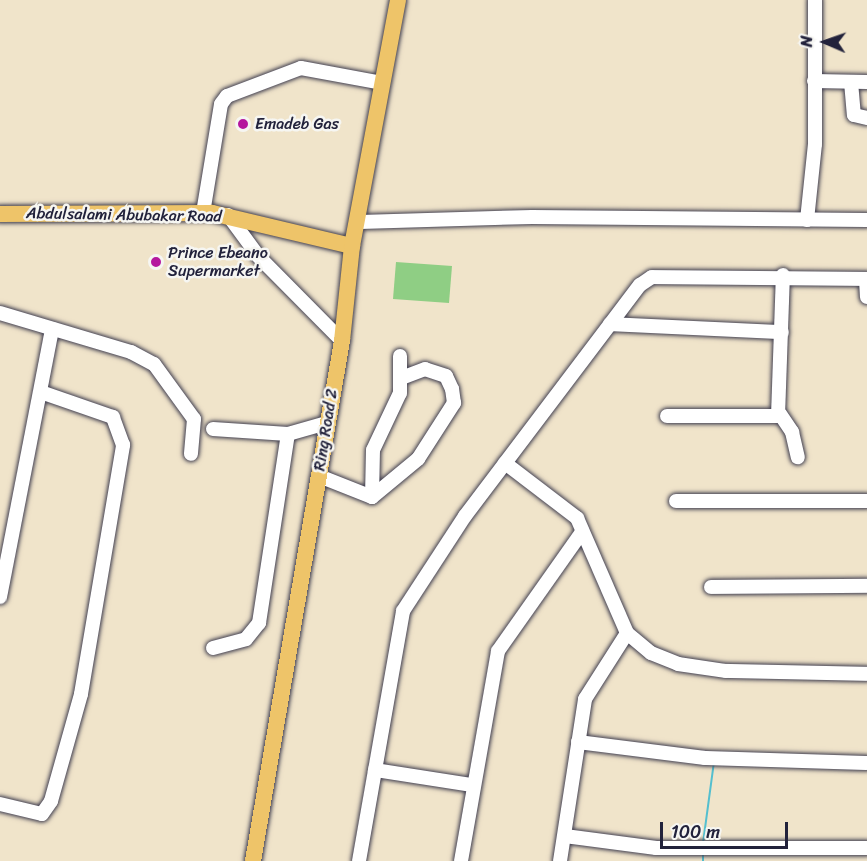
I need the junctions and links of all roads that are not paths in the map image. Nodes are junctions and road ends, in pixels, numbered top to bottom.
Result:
1 (398, 0) edge
2 (815, 0) edge
3 (814, 81) junction
4 (851, 82) junction
5 (867, 82) edge
6 (382, 83) junction
7 (867, 118) edge
8 (203, 213) junction
9 (228, 215) junction
10 (0, 216) edge
11 (807, 220) junction
12 (867, 220) edge
13 (360, 222) junction
14 (352, 246) junction
15 (783, 276) junction
16 (866, 279) edge
17 (867, 297) edge
18 (0, 314) edge
19 (610, 324) junction
20 (52, 329) junction
21 (782, 332) junction
22 (342, 341) junction
23 (400, 356) dead end
24 (401, 378) junction
25 (41, 392) junction
26 (780, 414) junction
27 (667, 416) dead end
28 (327, 423) junction
29 (213, 429) dead end
30 (288, 434) junction
31 (191, 453) dead end
32 (798, 457) dead end
33 (505, 463) junction
34 (319, 476) junction
35 (372, 497) junction
36 (676, 501) dead end
37 (867, 501) edge
38 (582, 532) junction
39 (711, 586) dead end
40 (867, 586) edge
41 (0, 597) edge
42 (627, 633) junction
43 (213, 648) dead end
44 (867, 674) edge
45 (578, 742) junction
46 (867, 763) edge
47 (375, 770) junction
48 (472, 786) junction
49 (0, 804) edge
50 (565, 836) junction
51 (867, 848) edge
52 (736, 855) edge
53 (253, 861) edge
54 (359, 861) edge
55 (461, 861) edge
56 (560, 861) edge

1 - 6 main road, Ring Road 2
2 - 3 street
3 - 4 street
3 - 11 street
4 - 5 street
4 - 7 street
6 - 8 street
6 - 13 main road, Ring Road 2
8 - 9 main road, Abdulsalami Abubakar Road
8 - 10 main road, Abdulsalami Abubakar Road
9 - 14 main road, Abdulsalami Abubakar Road
9 - 22 street
11 - 12 street
11 - 13 street
13 - 14 main road, Ring Road 2
14 - 22 main road, Ring Road 2
15 - 16 street
15 - 19 street
15 - 21 street
16 - 17 street
18 - 20 street
19 - 21 street
19 - 33 street
20 - 25 street
20 - 31 street
21 - 26 street
22 - 28 main road, Ring Road 2
23 - 24 street
24 - 35 street
24 - 35 street
25 - 41 street
25 - 49 street
26 - 27 street
26 - 32 street
28 - 30 street
28 - 34 main road, Ring Road 2
29 - 30 street
30 - 43 street
33 - 38 street
33 - 47 street
34 - 35 street
34 - 53 main road, Ring Road 2
36 - 37 street
38 - 42 street
38 - 48 street
39 - 40 street
42 - 44 street
42 - 45 street
45 - 46 street
45 - 50 street
47 - 48 street
47 - 54 street
48 - 55 street
50 - 52 street
50 - 56 street
51 - 52 street

